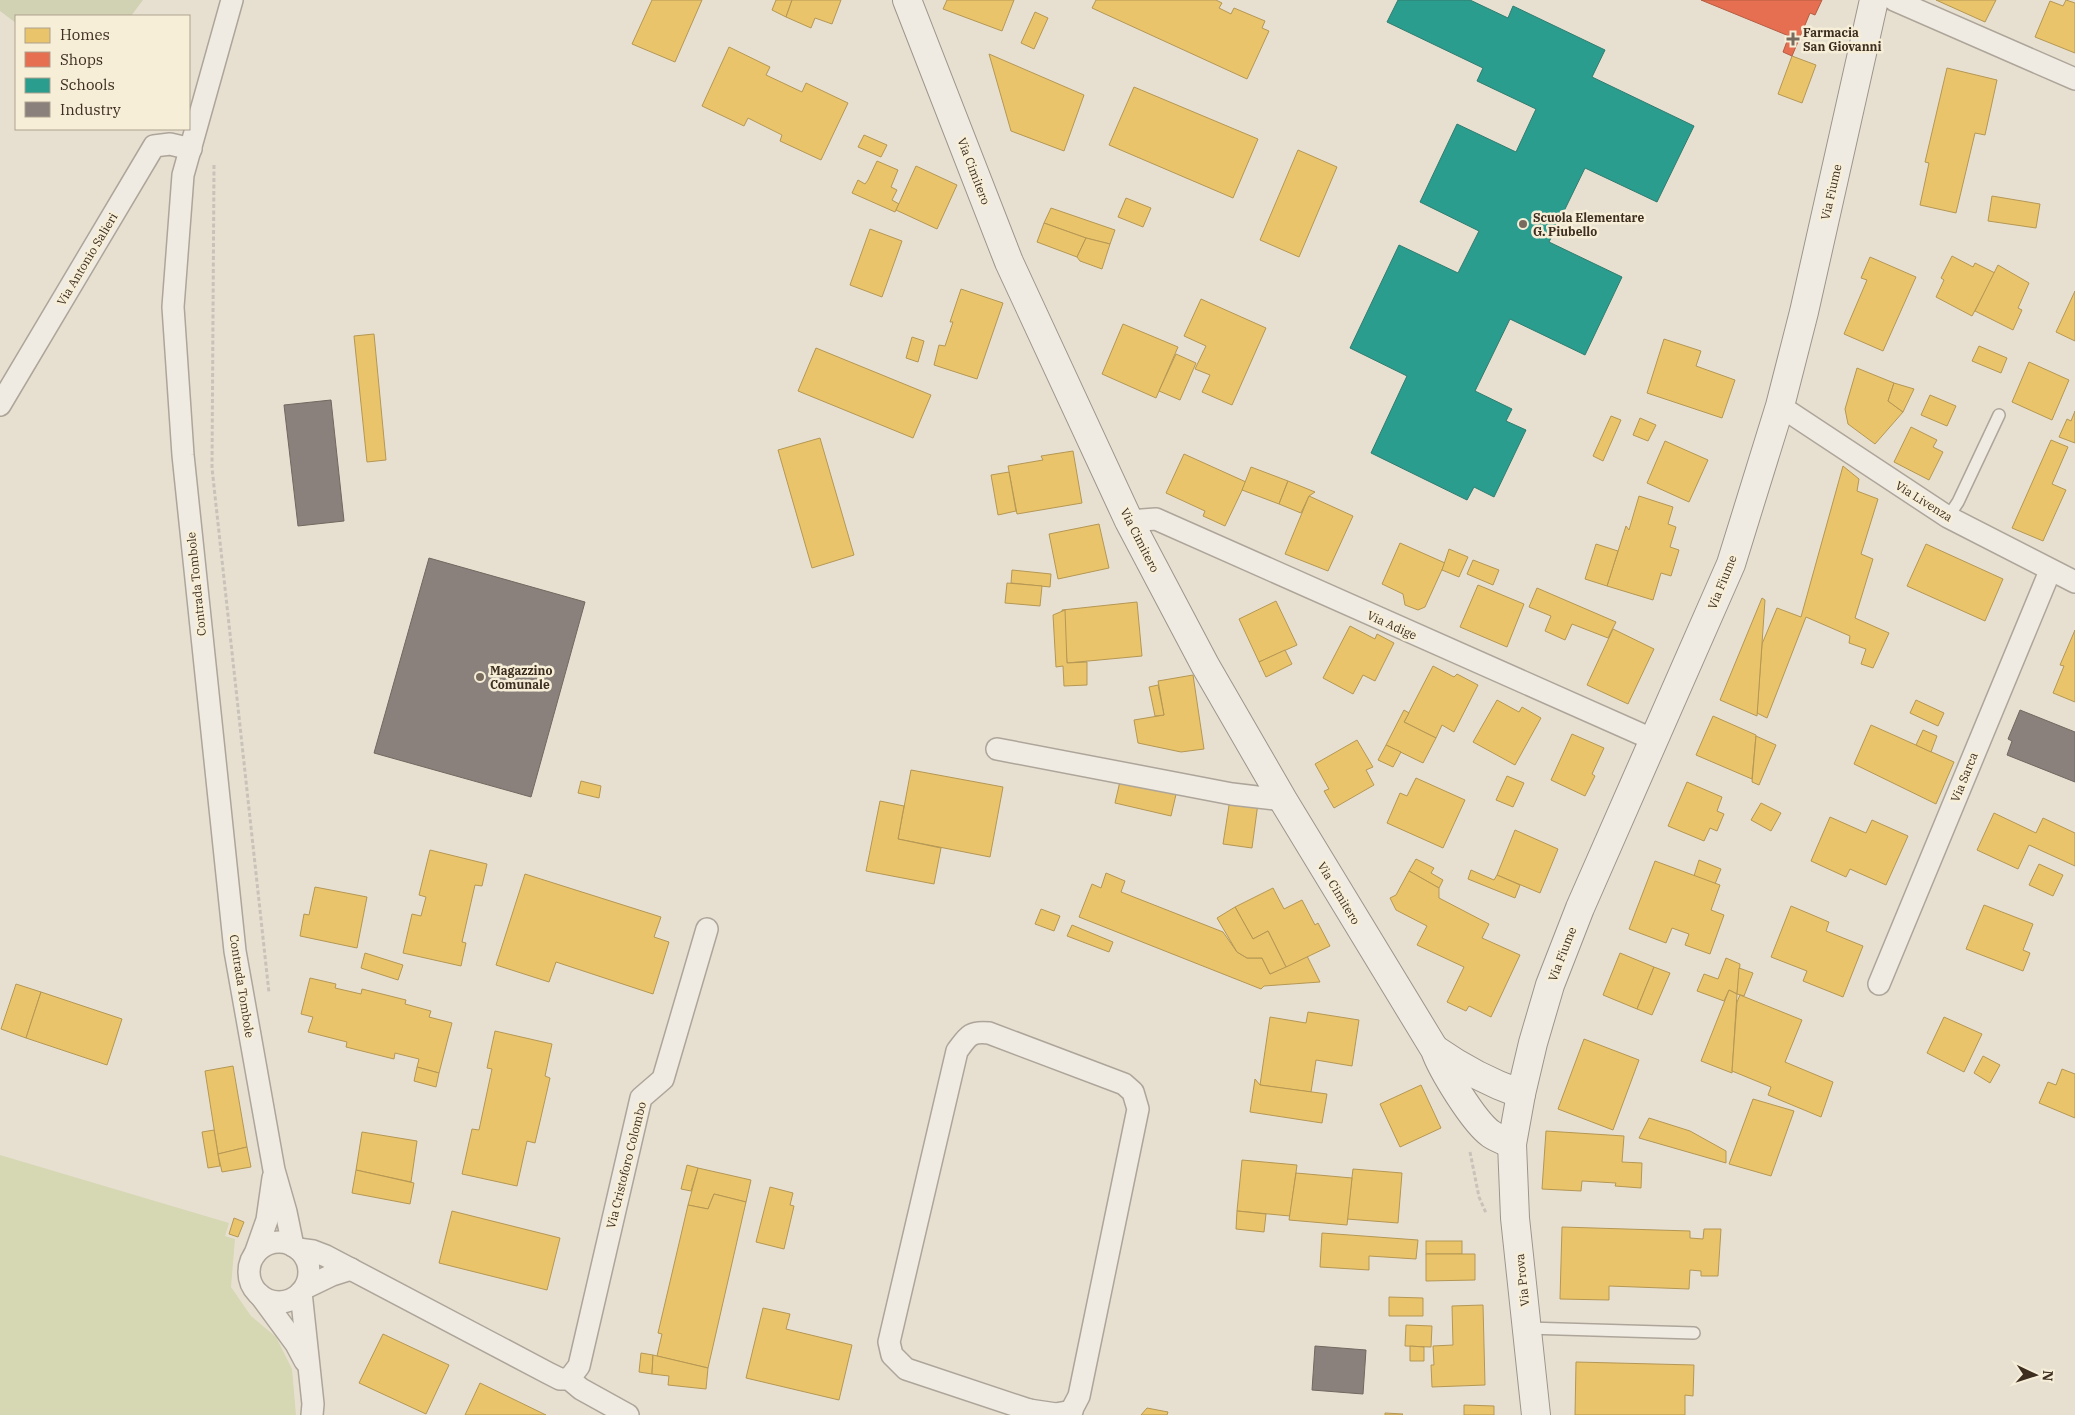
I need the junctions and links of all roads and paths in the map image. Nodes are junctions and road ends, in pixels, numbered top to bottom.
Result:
1 (232, 0) edge
2 (907, 0) edge
3 (1874, 0) edge
4 (1894, 0) edge
5 (2075, 79) edge
6 (191, 149) junction
7 (215, 159) dead end
8 (0, 404) edge
9 (1780, 406) junction
10 (1999, 416) dead end
11 (1948, 517) junction
12 (1129, 521) junction
13 (2050, 571) junction
14 (2075, 582) edge
15 (1654, 740) junction
16 (997, 750) dead end
17 (1284, 800) junction
18 (707, 929) dead end
19 (1879, 984) dead end
20 (270, 1001) dead end
21 (1435, 1050) junction
22 (1521, 1094) junction
23 (1512, 1144) junction
24 (274, 1170) junction
25 (296, 1248) junction
26 (255, 1254) junction
27 (351, 1269) junction
28 (303, 1290) junction
29 (260, 1295) junction
30 (1527, 1328) junction
31 (1694, 1333) dead end
32 (309, 1369) junction
33 (569, 1379) junction
34 (1031, 1412) edge
35 (1070, 1413) edge
36 (312, 1415) edge
37 (628, 1415) edge
38 (1536, 1415) edge

1 - 6 street, Contrada Tombole
2 - 12 main road, Via Cimitero
3 - 9 main road, Via Fiume
4 - 5 street
6 - 8 street, Via Antonio Salieri
6 - 24 street, Contrada Tombole
7 - 20 path
9 - 11 street, Via Livenza
9 - 15 main road, Via Fiume
10 - 11 lane
11 - 13 street, Via Livenza
12 - 15 street, Via Adige
12 - 17 main road, Via Cimitero
13 - 14 street, Via Livenza
13 - 19 street, Via Sarca
15 - 22 main road, Via Fiume
16 - 17 street
17 - 21 main road, Via Cimitero
18 - 33 street, Via Cristoforo Colombo
21 - 22 main road, Via Cimitero
21 - 23 main road, Via Cimitero
22 - 23 main road, Via Fiume
23 - 30 main road, Via Prova
24 - 25 street, Contrada Tombole
24 - 26 street, Contrada Tombole
25 - 26 street
25 - 27 street
25 - 28 street
26 - 29 street
27 - 28 street
27 - 33 street
28 - 29 street
28 - 32 street
29 - 32 street
30 - 31 lane
30 - 38 main road, Via Prova
32 - 36 street
33 - 37 street
34 - 35 street
34 - 35 street

